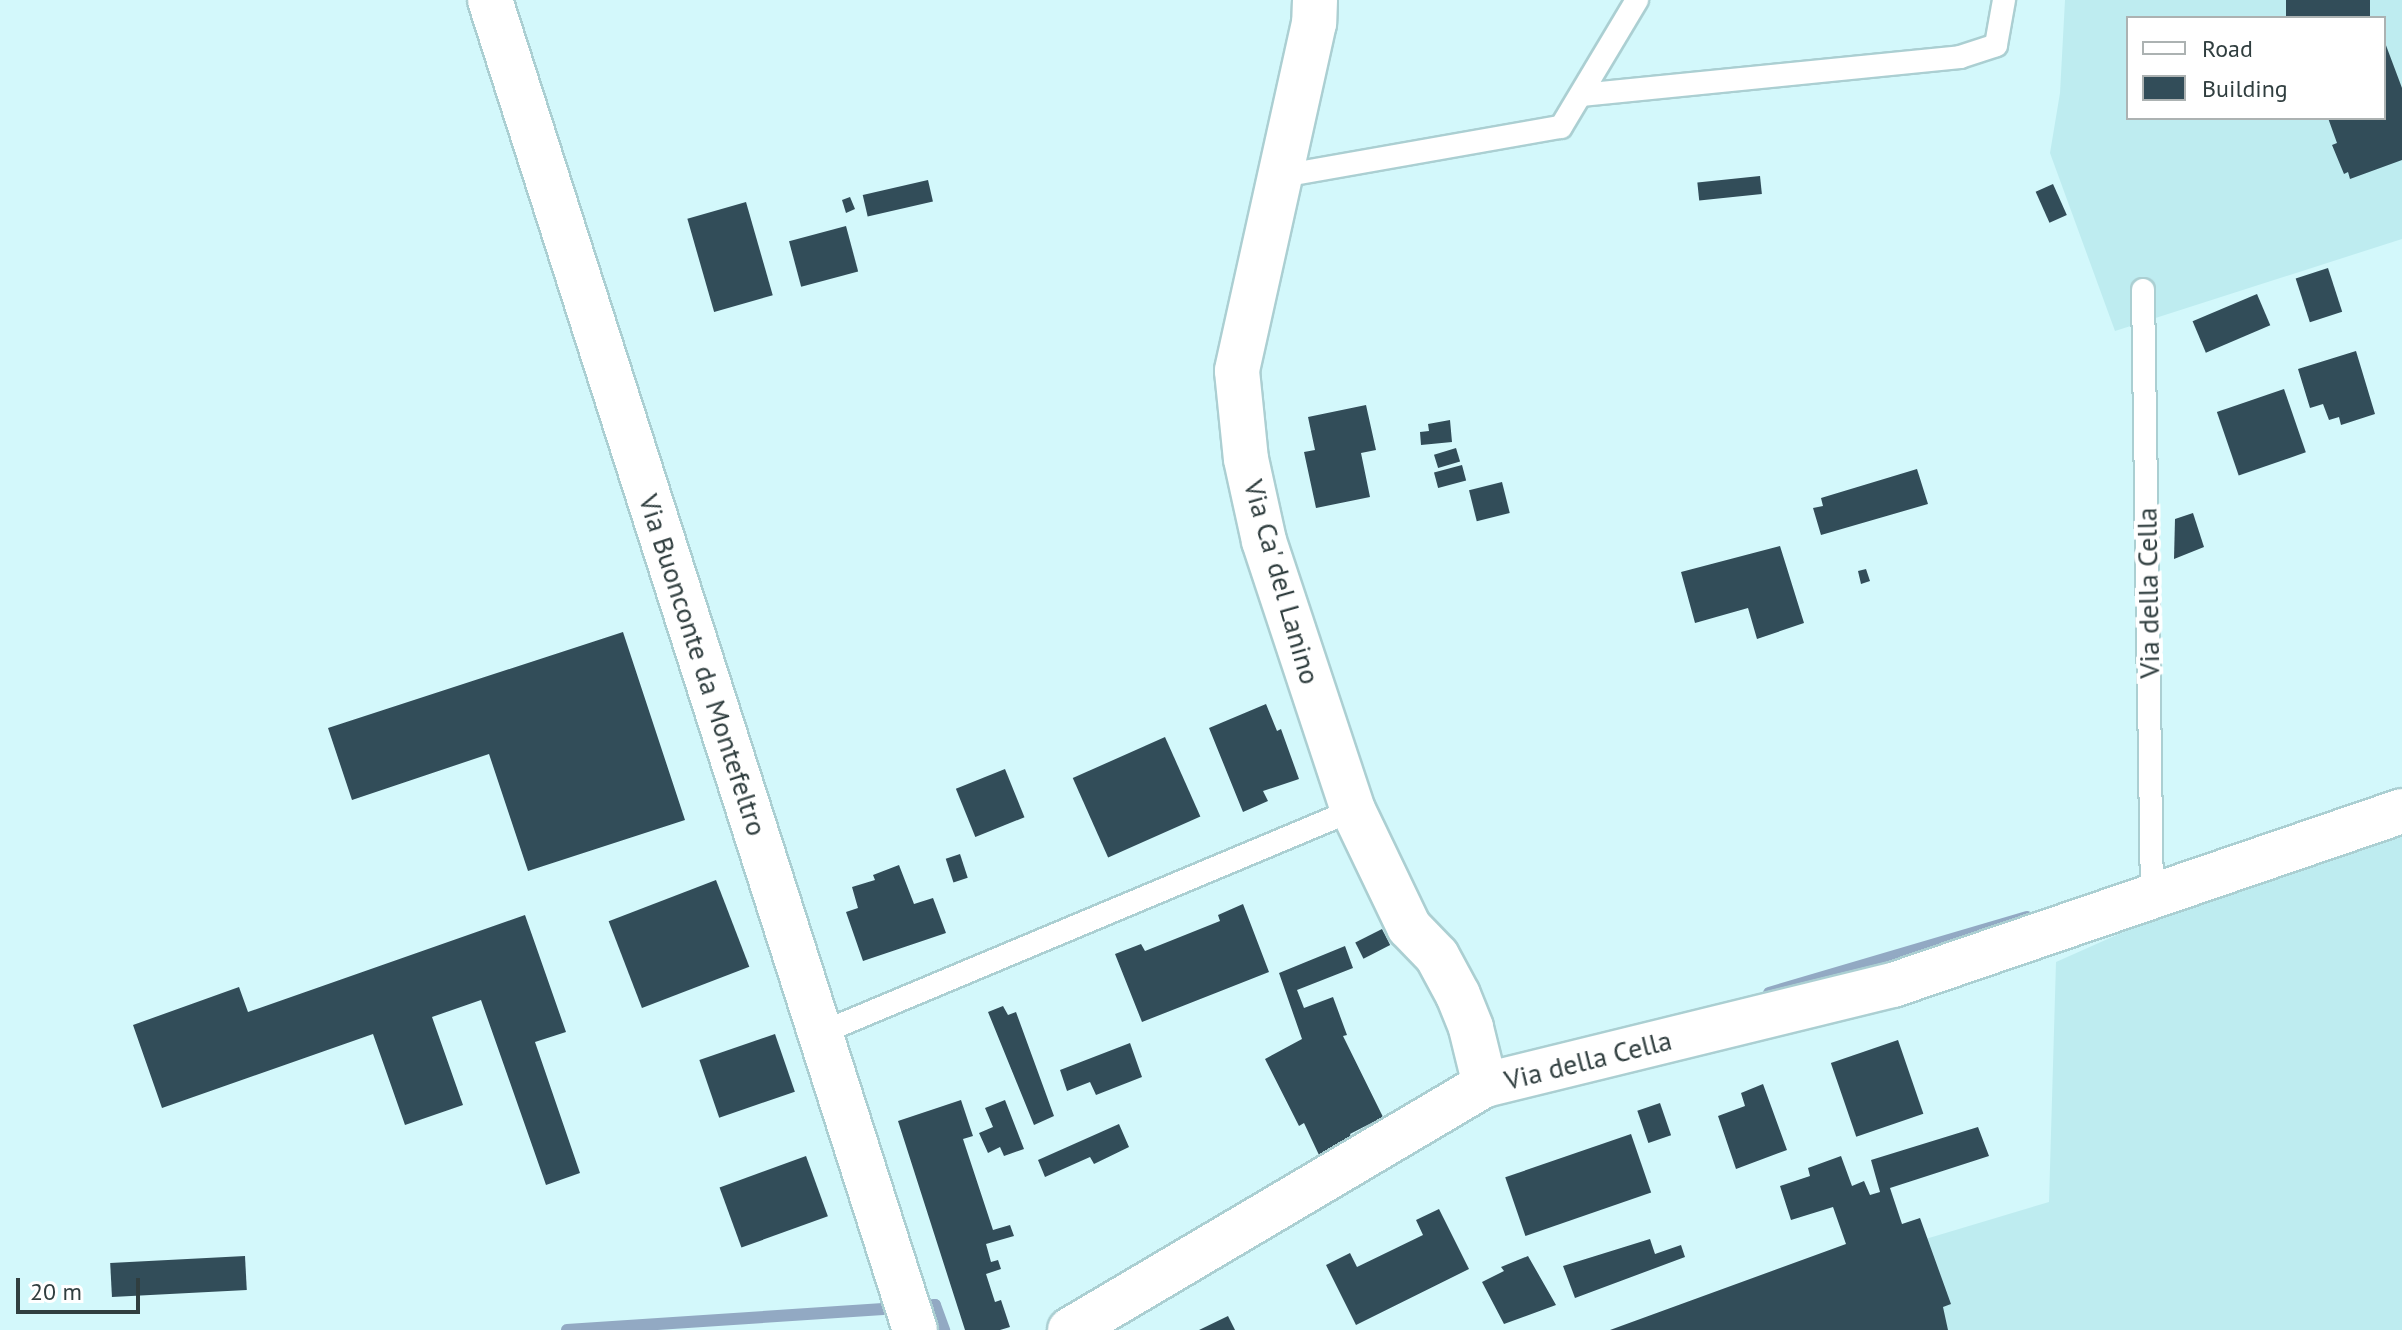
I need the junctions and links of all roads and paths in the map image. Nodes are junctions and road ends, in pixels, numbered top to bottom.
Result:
1 (490, 0) edge
2 (1315, 0) edge
3 (1637, 0) edge
4 (2004, 0) edge
5 (1581, 95) junction
6 (1282, 176) junction
7 (2143, 290) dead end
8 (1353, 810) junction
9 (2402, 811) edge
10 (2152, 895) junction
11 (821, 1033) junction
12 (1485, 1085) junction
13 (915, 1330) edge
14 (1070, 1330) edge

1 - 11 street, Via Buonconte da Montefeltro
2 - 6 street, Via Ca' del Lanino
3 - 5 lane
4 - 5 lane
5 - 6 lane
6 - 8 street, Via Ca' del Lanino
7 - 10 lane, Via della Cella
8 - 11 lane
8 - 12 street, Via Ca' del Lanino
9 - 10 street, Via della Cella
10 - 12 street, Via della Cella
11 - 13 street, Via Buonconte da Montefeltro
12 - 14 street, Via della Cella

